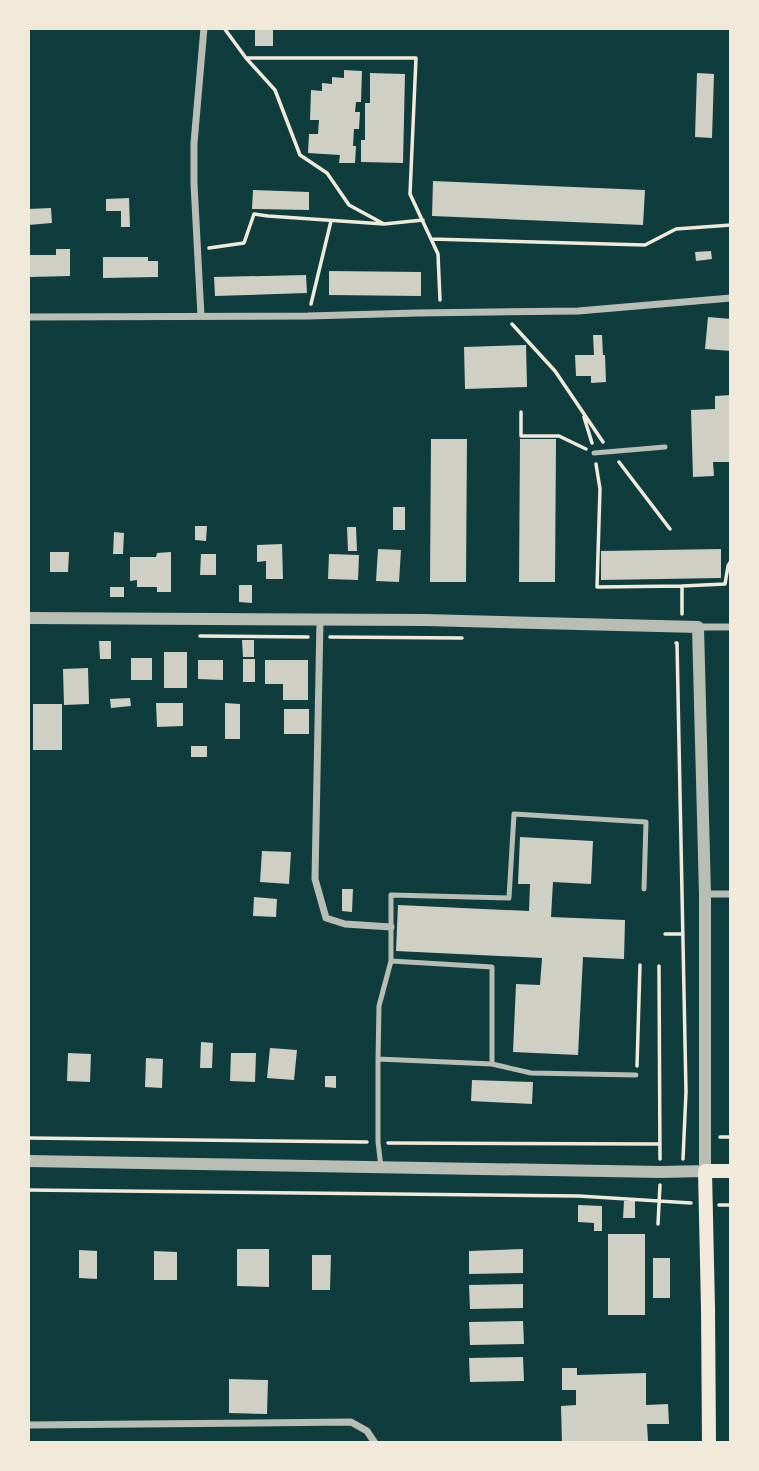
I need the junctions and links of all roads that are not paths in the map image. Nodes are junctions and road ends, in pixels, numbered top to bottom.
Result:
1 (204, 28) edge
2 (731, 298) edge
3 (201, 316) junction
4 (28, 317) edge
5 (665, 447) dead end
6 (594, 453) road end
7 (28, 618) edge
8 (320, 620) junction
9 (698, 627) junction
10 (731, 627) edge
11 (644, 889) dead end
12 (705, 894) junction
13 (731, 894) edge
14 (391, 927) junction
15 (391, 961) junction
16 (378, 1059) junction
17 (492, 1064) junction
18 (636, 1075) road end
19 (28, 1161) edge
20 (381, 1167) junction
21 (705, 1171) junction
22 (731, 1171) edge
23 (28, 1425) edge
24 (375, 1443) edge
25 (709, 1443) edge

1 - 3 street
2 - 3 street
3 - 4 street
5 - 6 lane
7 - 8 street
8 - 9 street
8 - 14 street
9 - 10 street
9 - 12 street
11 - 14 lane
12 - 13 street
12 - 21 street
14 - 15 lane
15 - 16 lane
15 - 17 lane
16 - 17 lane
16 - 20 lane
17 - 18 lane
19 - 20 street
20 - 21 street
21 - 22 main road
21 - 25 main road
23 - 24 street

